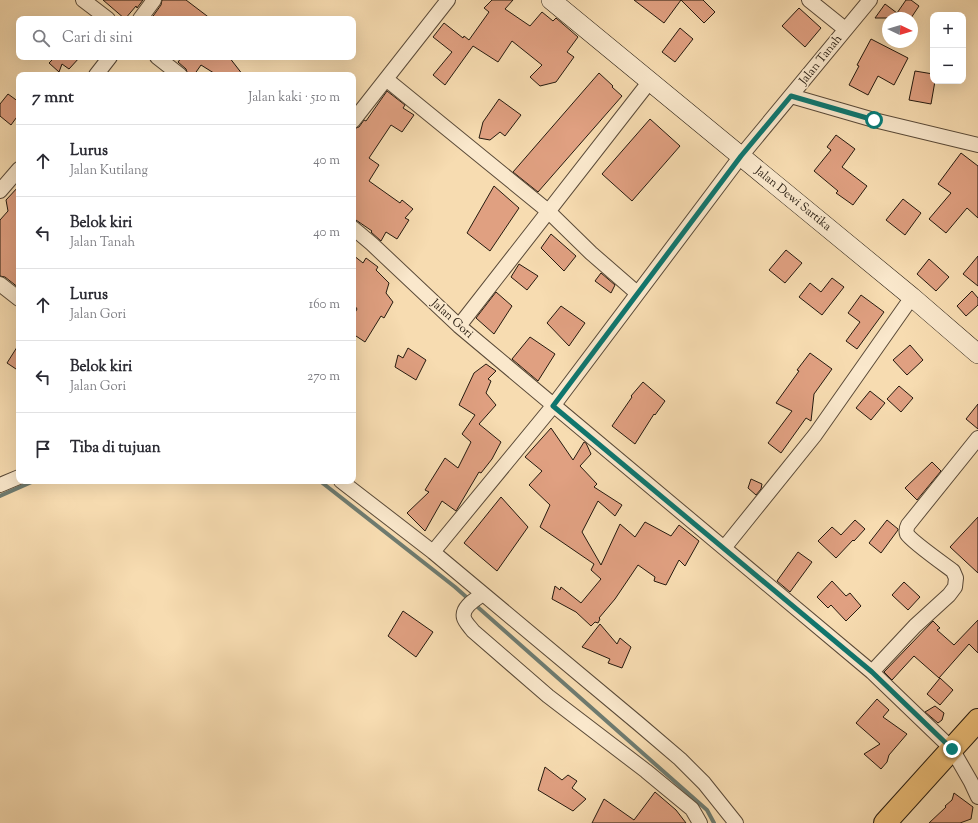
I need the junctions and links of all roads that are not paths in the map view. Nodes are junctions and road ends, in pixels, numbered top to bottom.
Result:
1 (83, 0) edge
2 (154, 0) edge
3 (448, 0) edge
4 (551, 0) edge
5 (809, 0) edge
6 (870, 0) edge
7 (104, 16) edge
8 (142, 16) edge
9 (845, 29) junction
10 (108, 60) edge
11 (161, 60) edge
12 (98, 72) edge
13 (176, 72) edge
14 (386, 79) junction
15 (650, 81) junction
16 (791, 96) junction
17 (356, 117) edge
18 (978, 145) edge
19 (741, 156) junction
20 (16, 172) edge
21 (0, 191) edge
22 (548, 211) junction
23 (356, 231) edge
24 (0, 284) edge
25 (637, 293) junction
26 (16, 297) edge
27 (912, 297) junction
28 (459, 326) junction
29 (978, 354) edge
30 (553, 406) junction
31 (978, 438) edge
32 (16, 478) edge
33 (345, 484) edge
34 (0, 485) edge
35 (724, 548) junction
36 (432, 552) junction
37 (481, 595) junction
38 (872, 672) junction
39 (978, 720) edge
40 (952, 749) junction
41 (978, 797) edge
42 (700, 823) edge
43 (736, 823) edge
44 (885, 823) edge

1 - 7 street
2 - 8 street
3 - 14 street
4 - 15 main road, Jalan Dewi Sartika
5 - 9 street
6 - 9 street, Jalan Tanah
9 - 16 street, Jalan Tanah
10 - 12 street
11 - 13 street
14 - 17 street
14 - 22 street
15 - 19 main road, Jalan Dewi Sartika
15 - 22 street
16 - 18 street
16 - 19 street, Jalan Tanah
19 - 25 street
19 - 27 main road, Jalan Dewi Sartika
20 - 21 street
22 - 25 street
22 - 28 street
23 - 28 street, Jalan Gori
24 - 26 street
25 - 30 street
27 - 29 main road, Jalan Dewi Sartika
27 - 35 street
28 - 30 street, Jalan Gori
30 - 35 street, Jalan Gori
30 - 36 street
31 - 38 street
32 - 34 street
33 - 36 street
35 - 38 street, Jalan Gori
36 - 37 street
37 - 42 street
37 - 43 street
38 - 40 street, Jalan Gori
39 - 40 main road
40 - 41 street, Jalan Gori
40 - 44 main road

